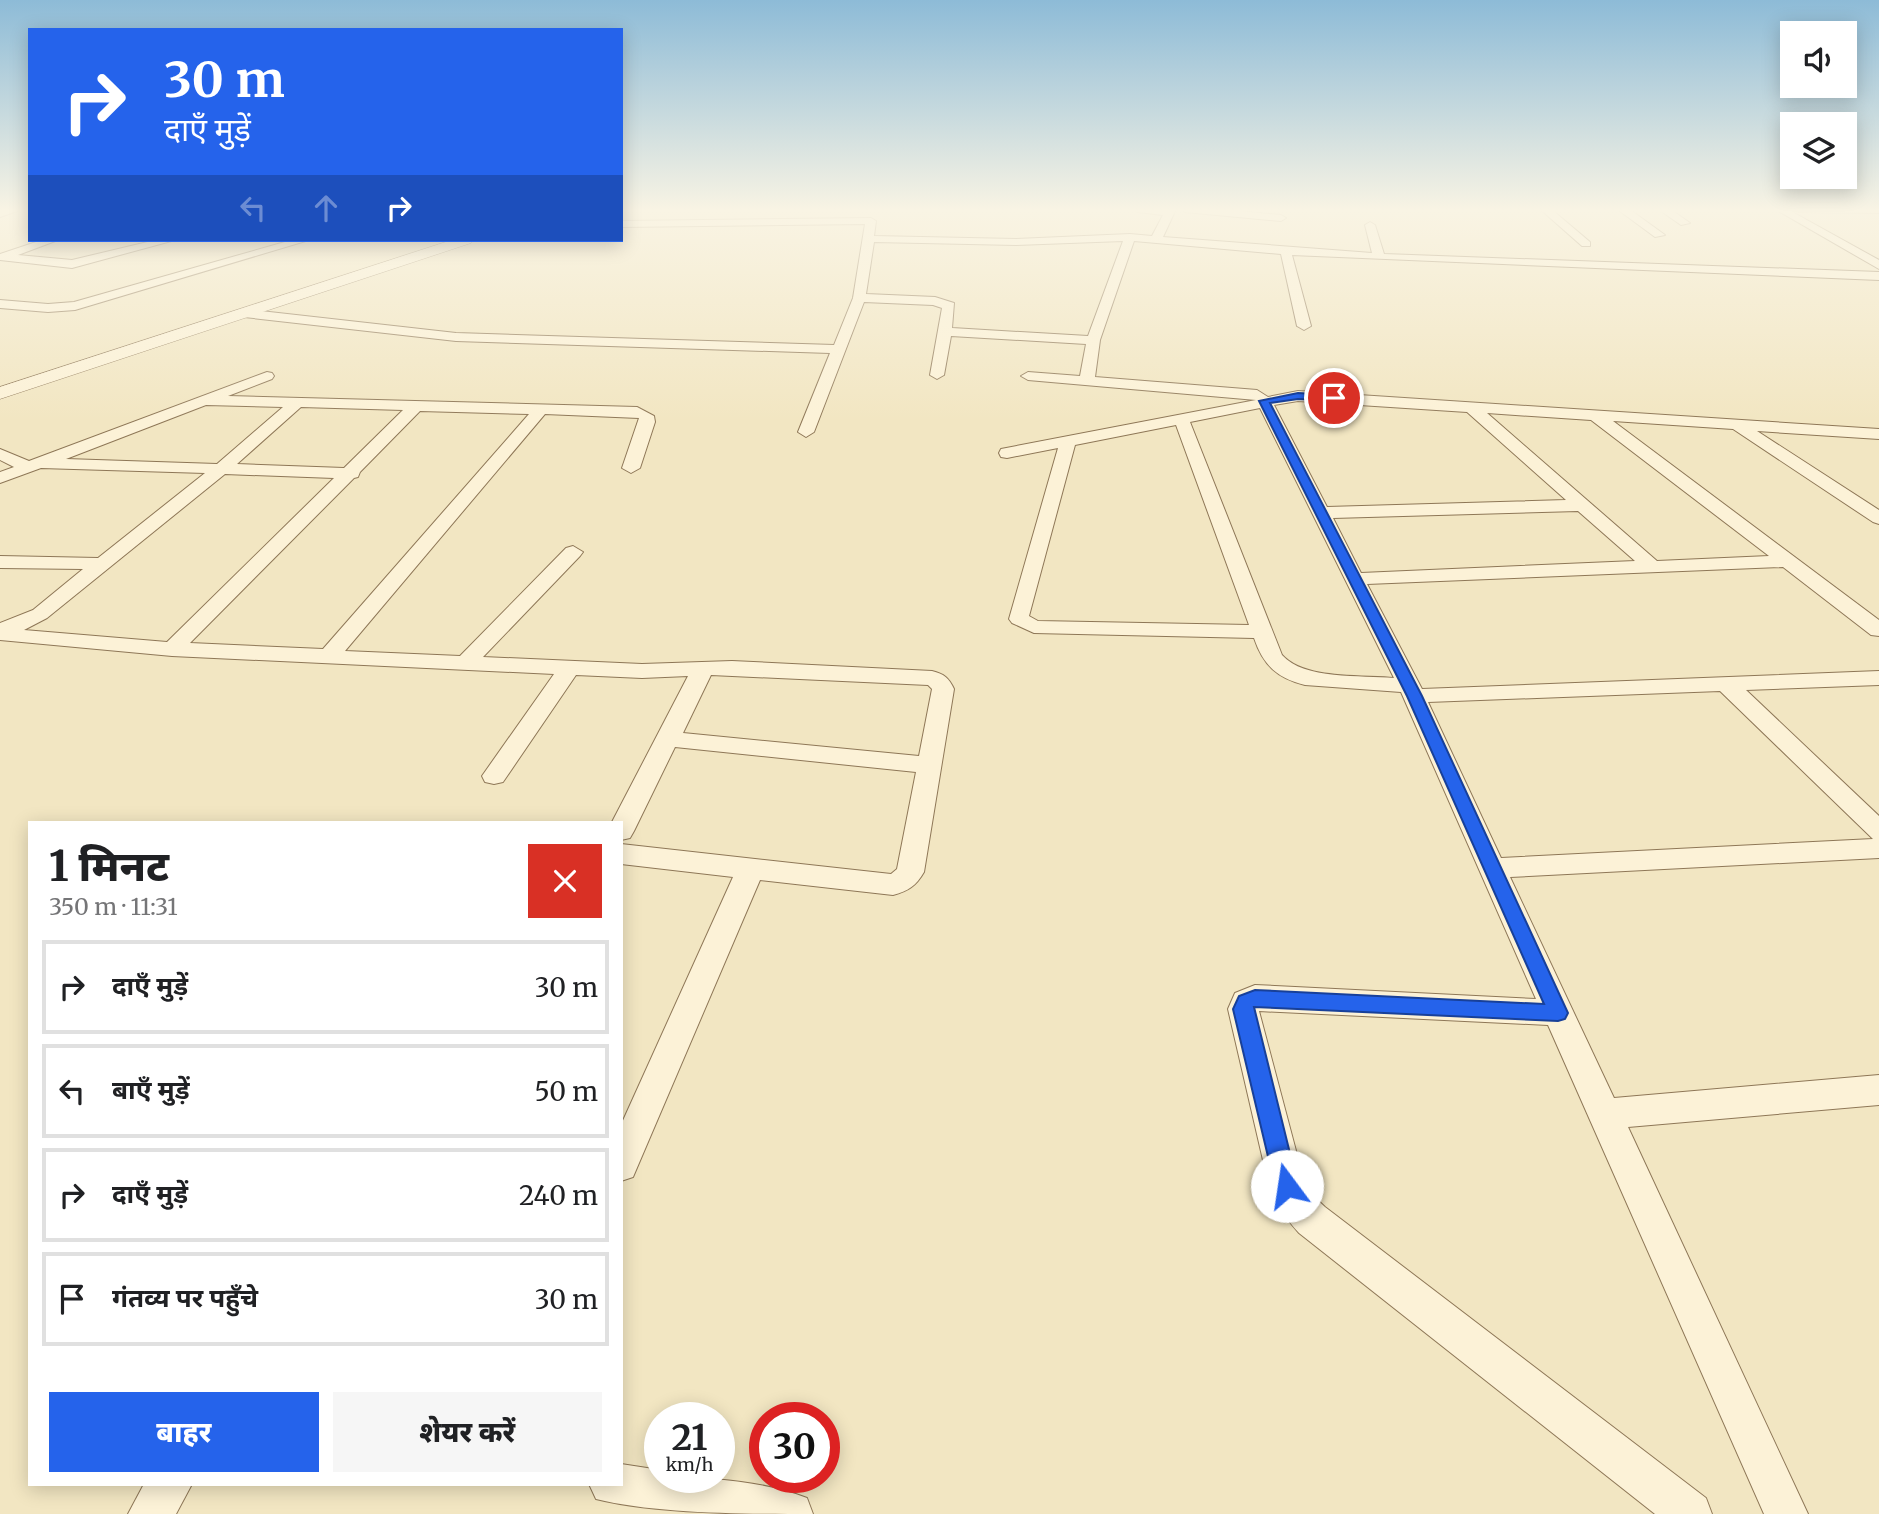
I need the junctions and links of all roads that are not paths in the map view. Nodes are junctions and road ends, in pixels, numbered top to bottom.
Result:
1 (165, 280) edge
2 (345, 280) edge
3 (862, 280) edge
4 (1115, 280) edge
5 (1293, 280) edge
6 (859, 298) junction
7 (0, 304) edge
8 (244, 313) junction
9 (1304, 326) dead end
10 (944, 332) junction
11 (1093, 340) junction
12 (839, 349) junction
13 (937, 375) dead end
14 (267, 376) dead end
15 (1028, 376) dead end
16 (1087, 381) junction
17 (0, 393) edge
18 (1275, 399) junction
19 (204, 400) junction
20 (298, 402) junction
21 (417, 405) junction
22 (1471, 407) junction
23 (541, 409) junction
24 (1596, 416) junction
25 (1181, 418) junction
26 (1737, 425) junction
27 (806, 432) dead end
28 (1874, 436) edge
29 (1068, 441) junction
30 (1007, 453) dead end
31 (0, 454) edge
32 (34, 465) junction
33 (631, 468) dead end
34 (221, 469) junction
35 (352, 473) junction
36 (0, 478) edge
37 (1582, 505) junction
38 (1321, 513) junction
39 (1879, 518) edge
40 (573, 552) dead end
41 (1787, 561) junction
42 (0, 562) edge
43 (102, 564) junction
44 (1652, 566) junction
45 (1355, 579) junction
46 (1879, 630) edge
47 (0, 632) edge
48 (1262, 632) junction
49 (172, 649) junction
50 (329, 656) junction
51 (465, 663) junction
52 (570, 667) junction
53 (703, 669) junction
54 (1879, 678) edge
55 (1726, 684) junction
56 (1411, 691) junction
57 (668, 739) junction
58 (930, 765) junction
59 (494, 776) dead end
60 (623, 827) edge
61 (1879, 831) edge
62 (1879, 848) edge
63 (623, 854) edge
64 (1492, 868) junction
65 (750, 870) junction
66 (1558, 1013) junction
67 (1879, 1090) edge
68 (1604, 1114) junction
69 (623, 1161) edge
70 (169, 1486) edge
71 (623, 1486) edge
72 (150, 1514) edge
73 (791, 1514) edge
74 (1690, 1514) edge
75 (1786, 1514) edge

1 - 7 street
2 - 8 street
3 - 6 street
4 - 11 street
5 - 9 street
6 - 10 street
6 - 12 street
8 - 12 street
8 - 17 street
10 - 11 street
10 - 13 street
11 - 16 street
12 - 27 street
14 - 19 street
15 - 16 street
16 - 18 street
18 - 22 street
18 - 25 street
18 - 38 street
19 - 20 street
19 - 32 street
20 - 21 street
20 - 34 street
21 - 23 street
21 - 35 street
22 - 24 street
22 - 37 street
23 - 33 street
23 - 50 street
24 - 26 street
24 - 41 street
25 - 29 street
25 - 48 street
26 - 28 street
26 - 39 street
29 - 30 street
29 - 48 street
31 - 32 street
32 - 34 street
32 - 36 street
34 - 35 street
34 - 43 street
35 - 49 street
37 - 38 street
37 - 44 street
38 - 45 street
40 - 51 street
41 - 44 street
41 - 46 street
42 - 43 street
43 - 47 street
44 - 45 street
45 - 56 street
47 - 49 street
48 - 56 street
49 - 50 street
50 - 51 street
51 - 52 street
52 - 53 street
52 - 59 street
53 - 57 street
53 - 58 street
54 - 55 street
55 - 56 street
55 - 61 street
56 - 64 street
57 - 58 street
57 - 60 street
58 - 65 street
62 - 64 street
63 - 65 street
64 - 66 street
65 - 69 street
66 - 68 street
66 - 74 street
67 - 68 street
68 - 75 street
70 - 72 street
71 - 73 street

